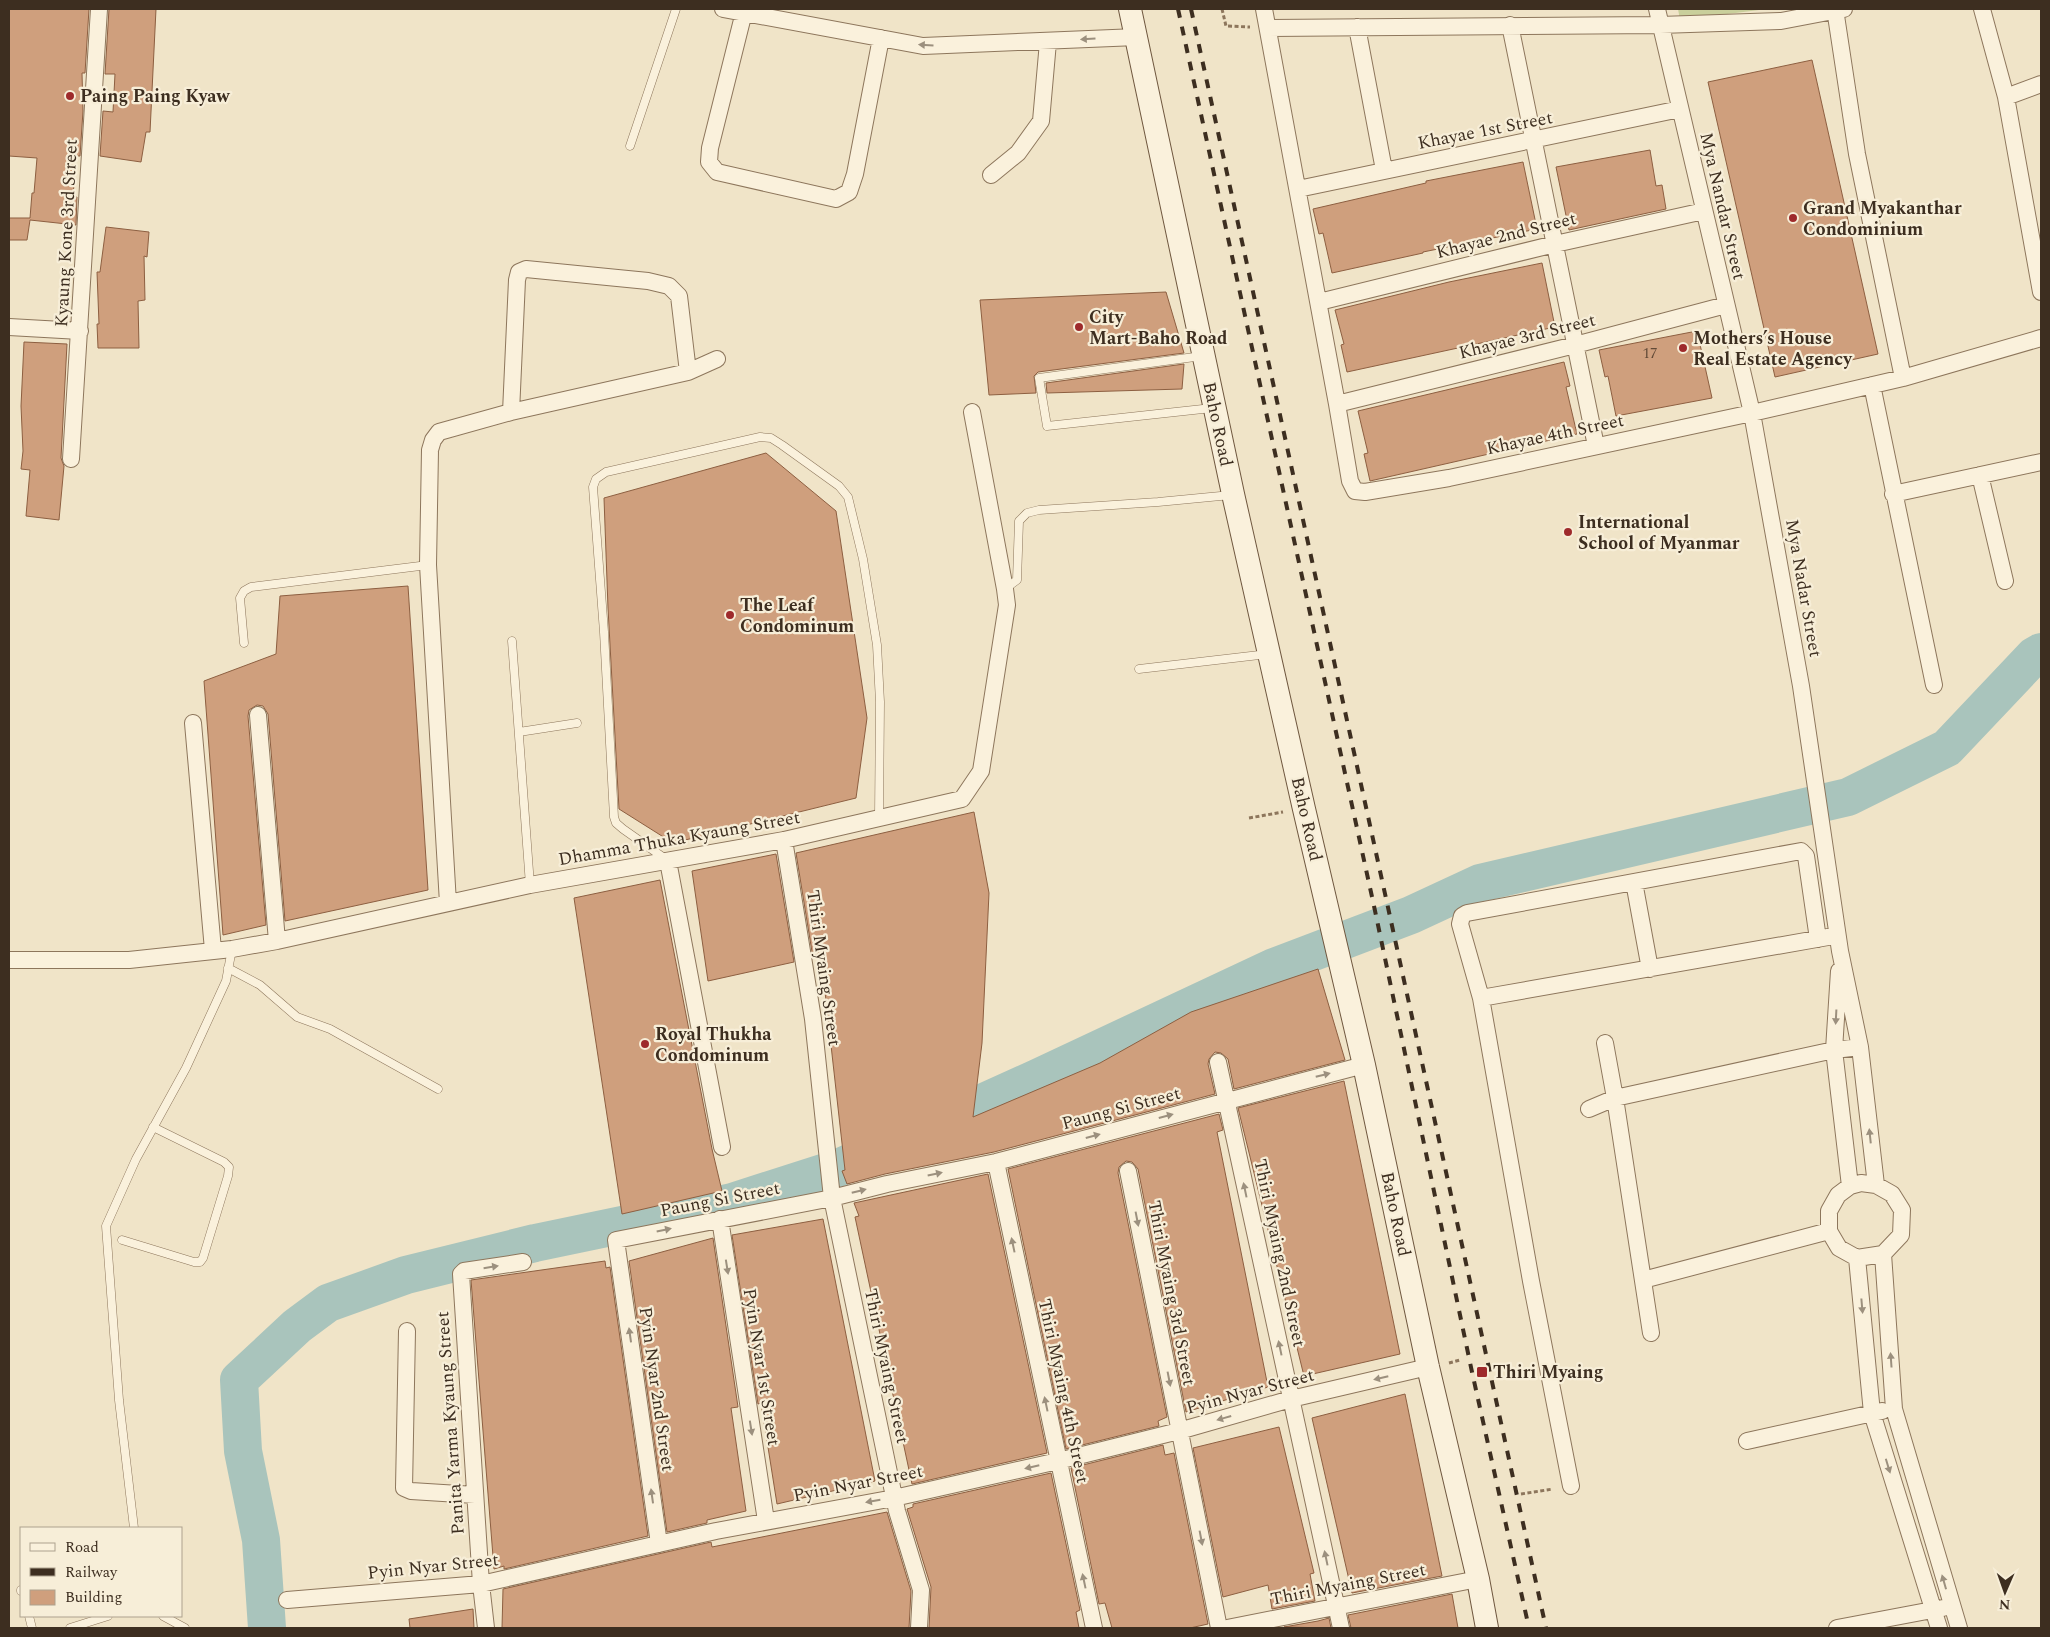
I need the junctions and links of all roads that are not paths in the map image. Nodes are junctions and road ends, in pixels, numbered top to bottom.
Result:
1 (99, 9) edge
2 (676, 9) edge
3 (723, 9) edge
4 (1130, 9) edge
5 (1264, 9) edge
6 (1982, 9) edge
7 (1838, 10) edge
8 (744, 12) junction
9 (1658, 17) edge
10 (1510, 25) junction
11 (1357, 27) junction
12 (1269, 28) junction
13 (1137, 37) junction
14 (881, 38) junction
15 (1048, 42) junction
16 (2041, 84) edge
17 (2006, 97) junction
18 (1680, 109) junction
19 (1534, 141) junction
20 (630, 146) dead end
21 (1384, 170) junction
22 (991, 175) dead end
23 (1298, 189) junction
24 (1704, 211) junction
25 (1554, 244) junction
26 (2041, 292) edge
27 (1319, 302) junction
28 (1726, 304) junction
29 (9, 327) edge
30 (80, 331) junction
31 (2041, 338) edge
32 (1575, 345) junction
33 (1204, 356) junction
34 (717, 359) dead end
35 (688, 372) junction
36 (1903, 378) junction
37 (1872, 385) junction
38 (1337, 404) junction
39 (1214, 407) junction
40 (511, 412) junction
41 (972, 412) dead end
42 (1752, 413) junction
43 (1596, 446) junction
44 (71, 459) dead end
45 (2041, 462) edge
46 (1980, 475) junction
47 (1233, 494) junction
48 (1893, 494) junction
49 (428, 565) junction
50 (2005, 581) dead end
51 (1005, 589) junction
52 (512, 641) dead end
53 (244, 643) dead end
54 (1270, 654) junction
55 (1139, 669) dead end
56 (1934, 685) dead end
57 (258, 715) dead end
58 (193, 723) dead end
59 (577, 723) dead end
60 (519, 732) junction
61 (879, 818) junction
62 (784, 840) junction
63 (668, 861) junction
64 (1634, 882) junction
65 (530, 885) junction
66 (448, 903) junction
67 (1818, 939) junction
68 (277, 941) junction
69 (1839, 942) junction
70 (232, 949) junction
71 (213, 950) junction
72 (9, 960) edge
73 (228, 968) junction
74 (1650, 969) junction
75 (1481, 998) junction
76 (1605, 1043) dead end
77 (1860, 1047) junction
78 (1834, 1050) junction
79 (1218, 1062) dead end
80 (1364, 1065) junction
81 (438, 1089) dead end
82 (1616, 1098) junction
83 (1226, 1100) junction
84 (1589, 1109) dead end
85 (153, 1128) junction
86 (722, 1147) dead end
87 (996, 1162) junction
88 (1128, 1172) dead end
89 (1876, 1185) junction
90 (1850, 1186) junction
91 (832, 1198) junction
92 (720, 1219) junction
93 (1829, 1231) junction
94 (122, 1240) dead end
95 (616, 1240) joint
96 (1883, 1254) junction
97 (1857, 1258) junction
98 (523, 1262) dead end
99 (1643, 1280) junction
100 (407, 1331) dead end
101 (1652, 1333) dead end
102 (1428, 1367) junction
103 (1291, 1399) junction
104 (1894, 1409) junction
105 (1872, 1413) junction
106 (1179, 1431) junction
107 (1747, 1441) dead end
108 (1058, 1461) junction
109 (1571, 1486) road end
110 (475, 1495) junction
111 (894, 1498) junction
112 (766, 1521) junction
113 (134, 1527) edge
114 (659, 1544) junction
115 (1478, 1579) junction
116 (481, 1584) junction
117 (287, 1600) dead end
118 (1337, 1606) junction
119 (1951, 1607) junction
120 (1932, 1610) junction
121 (105, 1617) edge
122 (165, 1617) edge
123 (70, 1628) edge
124 (185, 1628) edge
125 (486, 1628) edge
126 (919, 1628) edge
127 (1094, 1628) edge
128 (1219, 1628) edge
129 (1227, 1628) edge
130 (1341, 1628) edge
131 (1487, 1628) edge
132 (1837, 1628) edge
133 (1939, 1628) edge
134 (1959, 1628) edge

1 - 30 street, Kyaung Kone 3rd Street
2 - 20 lane
3 - 8 street
4 - 13 main road, Baho Road
5 - 12 street
6 - 17 street
7 - 9 street
7 - 36 street
8 - 14 street
8 - 14 street
9 - 10 street
9 - 18 street, Mya Nandar Street
10 - 11 street
10 - 19 street
11 - 12 street
11 - 21 street
12 - 23 street
13 -> 15 street
13 - 33 main road, Baho Road
15 -> 14 street
15 - 22 street
16 - 17 street
17 - 26 street
18 - 19 street, Khayae 1st Street
18 - 24 street, Mya Nandar Street
19 - 21 street, Khayae 1st Street
19 - 25 street
21 - 23 street, Khayae 1st Street
23 - 27 street
24 - 25 street, Khayae 2nd Street
24 - 28 street, Mya Nandar Street
25 - 27 street, Khayae 2nd Street
25 - 32 street
27 - 38 street
28 - 32 street, Khayae 3rd Street
28 - 42 street, Mya Nandar Street
29 - 30 street
30 - 44 street, Kyaung Kone 3rd Street
31 - 36 street, Khayae 4th Street
32 - 38 street, Khayae 3rd Street
32 - 43 street
33 - 39 main road, Baho Road
33 - 39 lane
34 - 35 street
35 - 40 street
35 - 40 street
36 - 37 street, Khayae 4th Street
37 - 42 street, Khayae 4th Street
37 - 48 street
38 - 43 street, Khayae 4th Street
39 - 47 main road, Baho Road
40 - 49 street
41 - 51 street, Dhamma Thuka Kyaung Street
42 - 43 street, Khayae 4th Street
42 - 69 street, Mya Nadar Street
45 - 46 street
46 - 48 street
46 - 50 street
47 - 51 lane
47 - 54 main road, Baho Road
48 - 56 street
49 - 53 lane
49 - 66 street
51 - 61 street, Dhamma Thuka Kyaung Street
52 - 60 lane
54 - 55 lane
54 - 80 main road, Baho Road
57 - 68 street
58 - 71 street
59 - 60 lane
60 - 65 lane
61 - 62 street, Dhamma Thuka Kyaung Street
61 - 63 lane
62 - 63 street, Dhamma Thuka Kyaung Street
62 - 91 street, Thiri Myaing Street
63 - 65 street, Dhamma Thuka Kyaung Street
63 - 86 street
64 - 67 street
64 - 74 street
64 - 75 street
65 - 66 street, Dhamma Thuka Kyaung Street
66 - 68 street, Dhamma Thuka Kyaung Street
67 - 69 street
67 - 74 street
68 - 70 street, Dhamma Thuka Kyaung Street
69 - 77 street
69 -> 78 street
70 - 71 street, Dhamma Thuka Kyaung Street
70 - 73 lane
71 - 72 street, Dhamma Thuka Kyaung Street
73 - 81 lane
73 - 85 lane
74 - 75 street
75 - 109 street
76 - 82 street
77 - 78 street
89 -> 77 street
78 - 82 street
78 - 90 street
79 - 83 street, Thiri Myaing 2nd Street
83 -> 80 street, Paung Si Street
80 - 102 main road, Baho Road
82 - 84 street
82 - 99 street
87 -> 83 street, Paung Si Street
103 -> 83 street, Thiri Myaing 2nd Street
85 - 94 lane
85 - 113 lane
91 -> 87 street, Paung Si Street
108 -> 87 street, Thiri Myaing 4th Street
88 -> 106 street, Thiri Myaing 3rd Street
89 - 90 street
89 - 96 street
90 - 93 street
91 - 92 street, Paung Si Street
91 - 111 street, Thiri Myaing Street
95 -> 92 street, Paung Si Street
92 -> 112 street, Pyin Nyar 1st Street
93 - 97 street
93 - 99 street
114 -> 95 street, Pyin Nyar 2nd Street
96 - 97 street
104 -> 96 street
97 -> 105 street
110 -> 98 street, Panita Yarma Kyaung Street
99 - 101 street
100 - 110 street
102 -> 103 street, Pyin Nyar Street
102 - 115 main road, Baho Road
103 -> 106 street, Pyin Nyar Street
118 -> 103 street, Thiri Myaing 2nd Street
104 - 105 street
119 -> 104 street
105 - 107 street
105 -> 120 street
106 - 108 street, Pyin Nyar Street
106 -> 128 street, Thiri Myaing 3rd Street
108 -> 111 street, Pyin Nyar Street
127 -> 108 street, Thiri Myaing 4th Street
110 - 116 street, Panita Yarma Kyaung Street
111 -> 112 street, Pyin Nyar Street
111 - 126 street, Thiri Myaing Street
112 - 114 street, Pyin Nyar Street
114 - 116 street, Pyin Nyar Street
115 - 118 street, Thiri Myaing Street
115 - 131 main road, Baho Road
116 - 117 street, Pyin Nyar Street
116 - 125 street, Panita Yarma Kyaung Street
118 - 129 street, Thiri Myaing Street
118 - 130 street, Thiri Myaing 2nd Street
119 - 120 street
119 - 134 street
120 - 132 street
120 - 133 street
121 - 123 lane
122 - 124 lane

